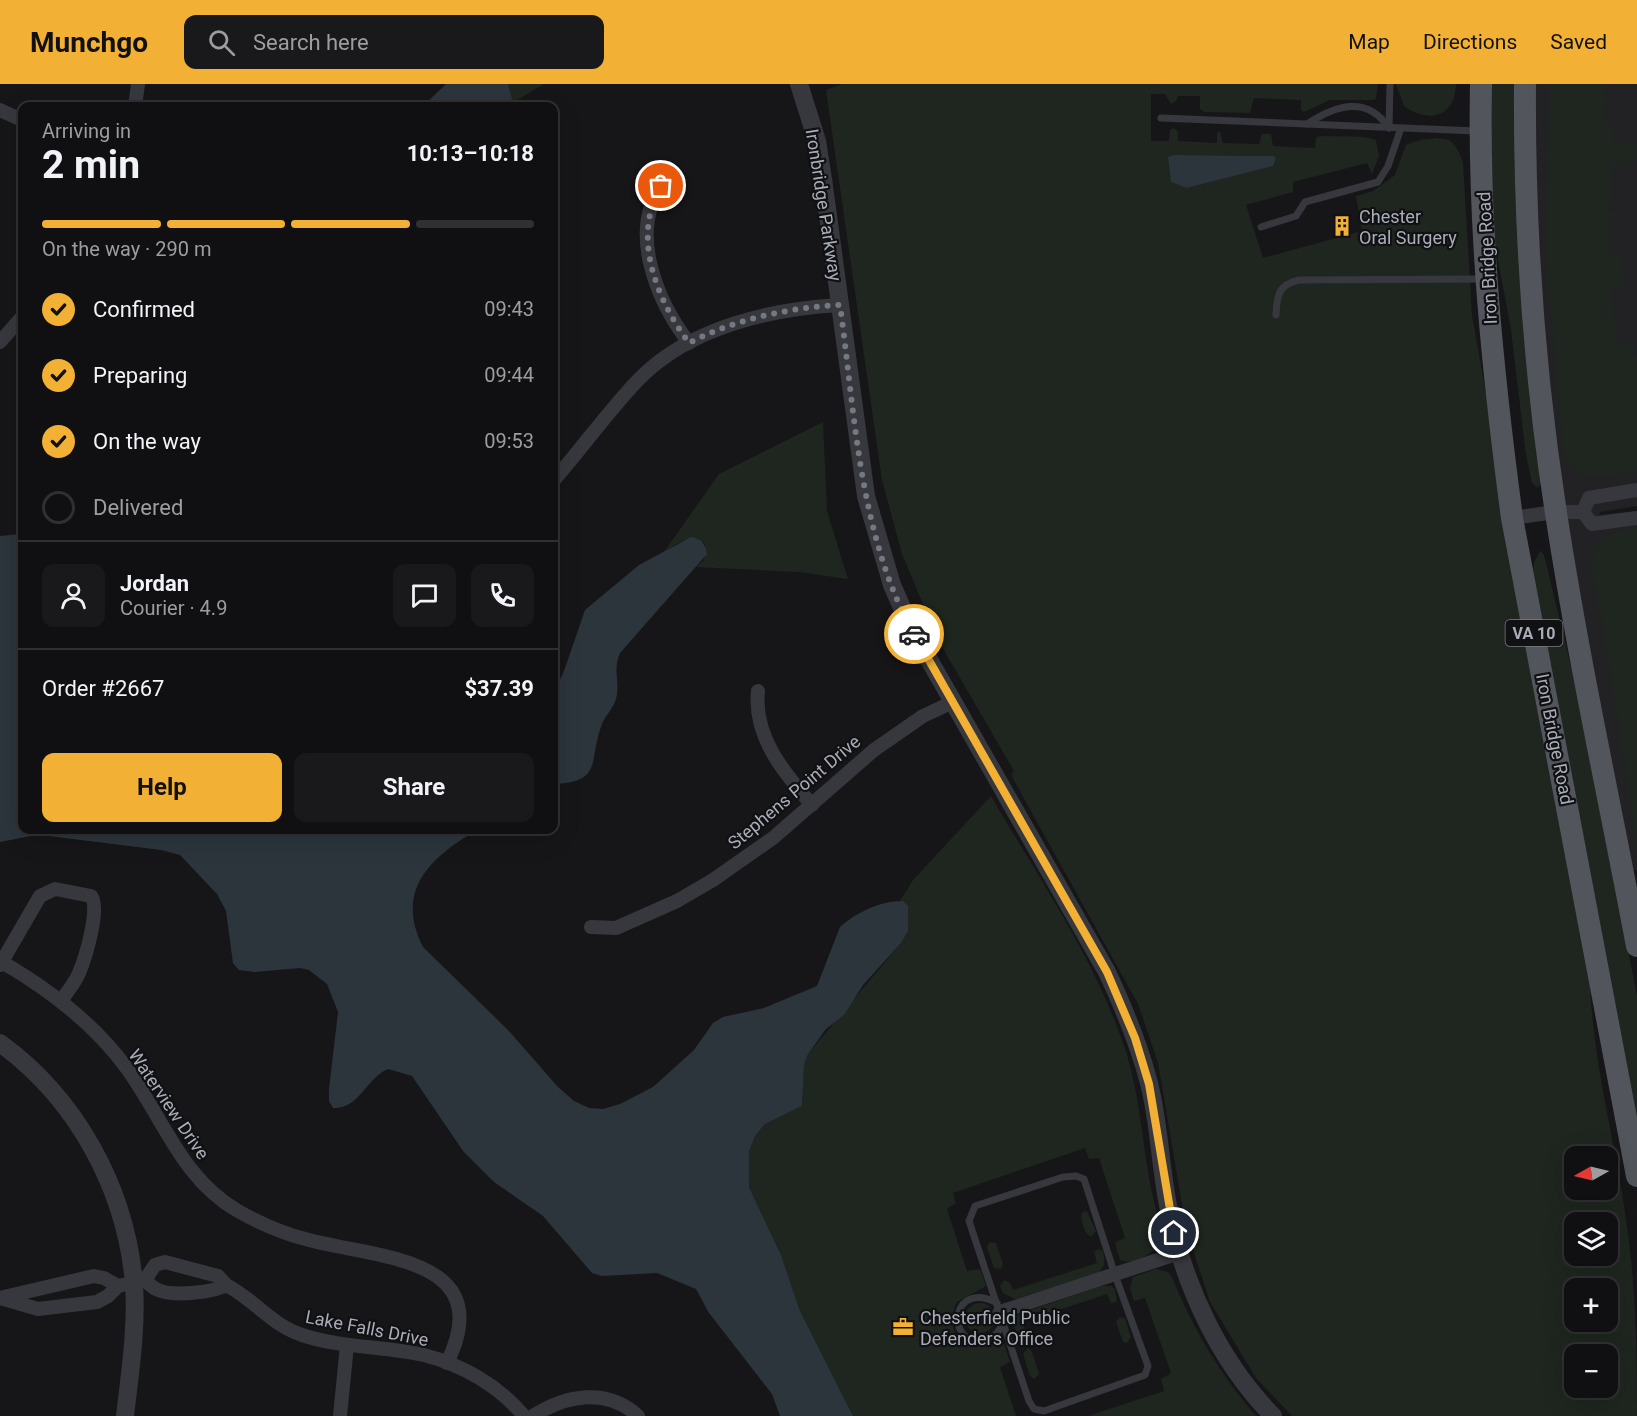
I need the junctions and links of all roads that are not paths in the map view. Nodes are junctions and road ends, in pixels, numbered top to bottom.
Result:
1 (138, 84) edge
2 (799, 84) edge
3 (1390, 84) edge
4 (1481, 84) edge
5 (1525, 84) edge
6 (136, 102) edge
7 (0, 110) edge
8 (18, 118) edge
9 (1161, 118) dead end
10 (1307, 124) junction
11 (1389, 128) junction
12 (1401, 128) junction
13 (1482, 132) junction
14 (665, 181) dead end
15 (1261, 227) dead end
16 (1487, 279) junction
17 (840, 305) junction
18 (1276, 315) dead end
19 (18, 322) edge
20 (0, 342) edge
21 (689, 343) junction
22 (558, 473) edge
23 (1637, 490) edge
24 (1555, 512) junction
25 (1583, 512) junction
26 (1512, 518) junction
27 (1637, 518) edge
28 (758, 691) dead end
29 (953, 702) junction
30 (812, 805) junction
31 (1630, 871) edge
32 (591, 927) dead end
33 (1637, 946) edge
34 (1, 964) edge
35 (61, 1001) junction
36 (0, 1043) edge
37 (1637, 1176) edge
38 (1179, 1253) junction
39 (1115, 1275) junction
40 (132, 1283) junction
41 (226, 1286) junction
42 (0, 1298) edge
43 (1000, 1312) junction
44 (347, 1345) junction
45 (447, 1363) junction
46 (124, 1416) edge
47 (340, 1416) edge
48 (524, 1416) edge
49 (532, 1416) edge
50 (638, 1416) edge
51 (1273, 1416) edge

1 - 6 street
2 - 17 street, Ironbridge Parkway
3 - 11 lane
4 - 13 main road, Iron Bridge Road / VA 10
5 - 24 main road, VA 10
7 - 8 street
9 - 10 lane
10 - 11 lane
10 - 11 lane
11 - 12 lane
12 - 13 lane
12 - 15 lane
13 - 16 main road, Iron Bridge Road / VA 10
14 - 21 street
16 - 18 lane
16 - 26 main road, Iron Bridge Road / VA 10
17 - 21 street
17 - 29 street, Ironbridge Parkway
19 - 20 street
21 - 22 street
23 - 25 street
24 - 25 street
24 - 26 street
24 - 31 main road, VA 10
25 - 27 street
26 - 37 main road, Iron Bridge Road / VA 10
28 - 30 street
29 - 30 street, Stephens Point Drive
29 - 38 street, Ironbridge Parkway
30 - 32 street, Stephens Point Drive
31 - 33 main road, VA 10
34 - 35 street, Waterview Drive
34 - 35 street
35 - 45 street, Waterview Drive
36 - 40 street
38 - 39 street
38 - 51 street, Ironbridge Parkway
39 - 43 street
39 - 43 lane
39 - 43 lane
40 - 41 street
40 - 41 street, Lake Falls Drive
40 - 42 street
40 - 42 street
40 - 46 street
41 - 44 street, Lake Falls Drive
43 - 43 lane
44 - 45 street, Lake Falls Drive
44 - 47 street
45 - 48 street, Lake Falls Drive
49 - 50 street

